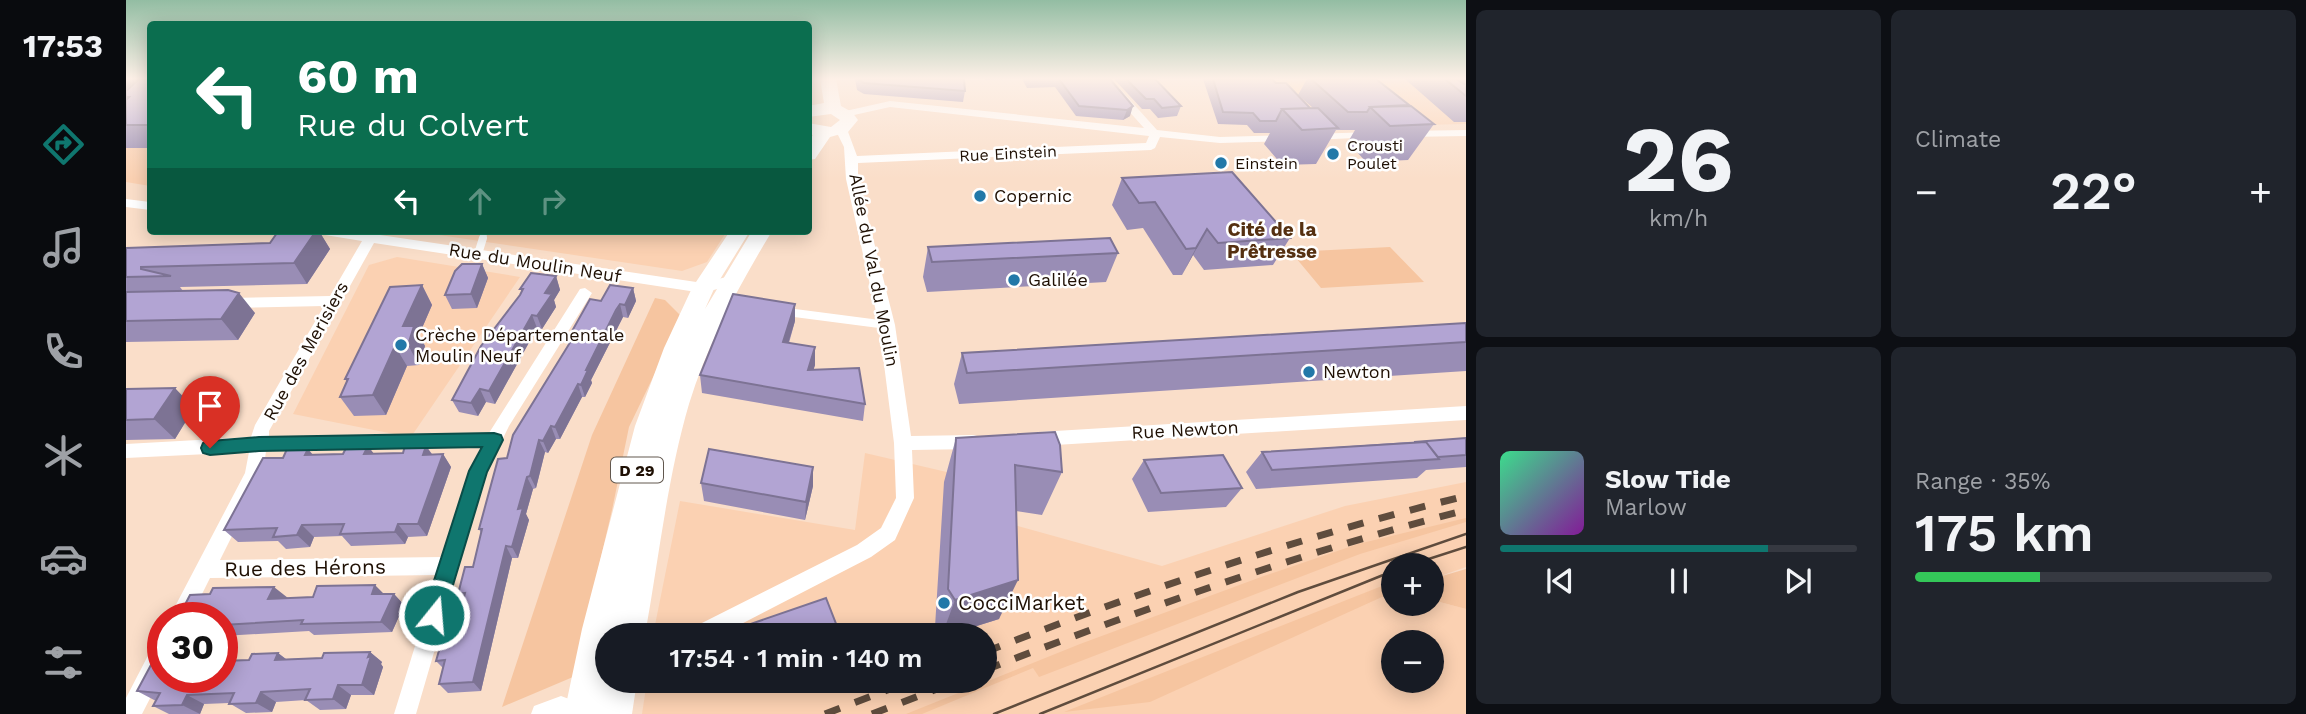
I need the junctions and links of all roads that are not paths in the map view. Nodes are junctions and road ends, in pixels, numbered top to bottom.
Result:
1 (860, 112) edge
2 (963, 112) edge
3 (1135, 112) edge
4 (822, 123) edge
5 (1320, 127) edge
6 (1466, 133) edge
7 (1155, 134) junction
8 (1384, 135) edge
9 (1398, 135) edge
10 (1329, 136) junction
11 (812, 146) edge
12 (853, 160) junction
13 (126, 203) edge
14 (147, 206) edge
15 (351, 235) edge
16 (484, 235) edge
17 (737, 235) edge
18 (759, 235) edge
19 (370, 238) junction
20 (478, 254) junction
21 (730, 281) junction
22 (704, 288) junction
23 (585, 293) dead end
24 (333, 301) junction
25 (205, 304) edge
26 (774, 311) edge
27 (887, 325) junction
28 (1466, 412) edge
29 (494, 440) junction
30 (1017, 440) edge
31 (989, 442) edge
32 (904, 443) junction
33 (259, 444) junction
34 (126, 452) edge
35 (448, 566) junction
36 (204, 569) junction
37 (187, 602) edge
38 (631, 623) edge
39 (723, 623) edge
40 (147, 681) edge
41 (618, 693) edge
42 (561, 712) edge
43 (130, 714) edge
44 (405, 714) edge
45 (614, 714) edge

1 - 4 street
2 - 7 street
3 - 7 street
4 - 11 main road
4 - 12 street, Allée du Val du Moulin
5 - 10 street
6 - 9 street
7 - 10 street
7 - 12 street, Rue Einstein
8 - 10 street
12 - 27 street, Allée du Val du Moulin
13 - 14 street
15 - 19 street, Rue du Moulin Neuf
16 - 20 lane
17 - 22 main road, D 29
18 - 21 main road
19 - 20 street, Rue du Moulin Neuf
19 - 24 street, Rue des Merisiers
20 - 22 street, Rue du Moulin Neuf
21 - 22 street
21 - 38 main road
22 - 42 main road, D 29
23 - 29 street
24 - 25 street
24 - 33 street, Rue des Merisiers
26 - 27 lane
27 - 32 street, Allée du Val du Moulin
28 - 30 street, Rue Newton
29 - 33 street
29 - 35 street
31 - 32 street
32 - 39 street, Allée du Val du Moulin
33 - 34 street
33 - 36 street, Rue des Merisiers
35 - 36 street, Rue des Hérons
35 - 44 street
36 - 37 street, Rue des Merisiers
40 - 43 street
41 - 45 main road

